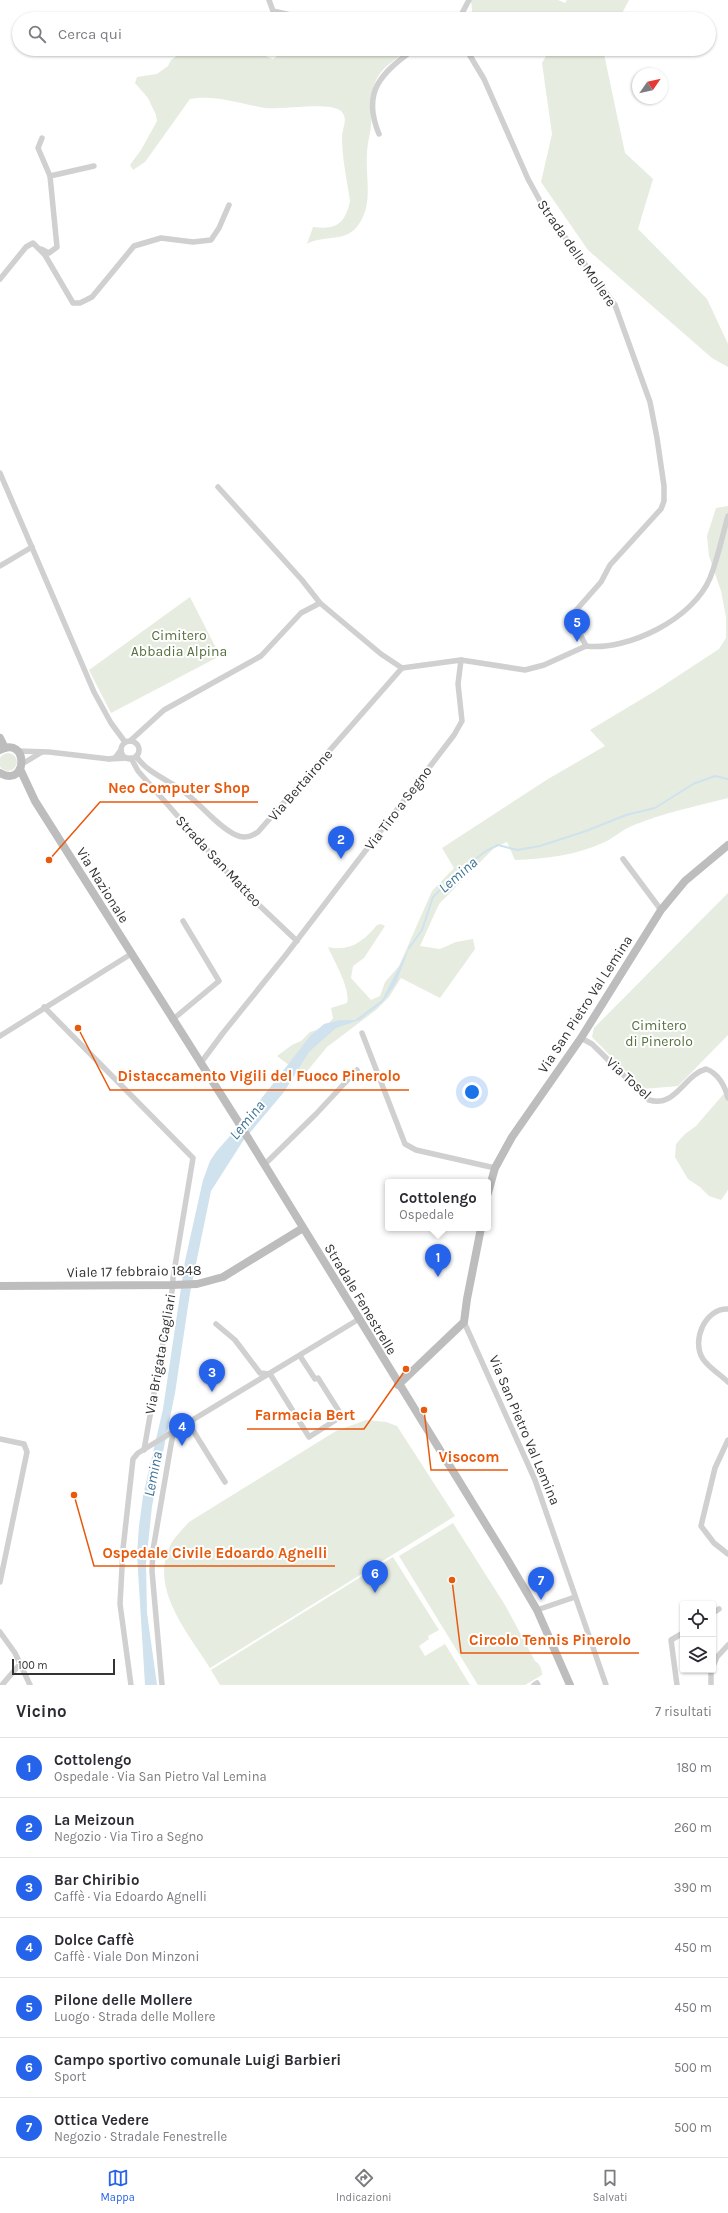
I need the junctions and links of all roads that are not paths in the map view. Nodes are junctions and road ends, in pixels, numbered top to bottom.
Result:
1 (269, 0) edge
2 (469, 0) edge
3 (277, 12) edge
4 (462, 12) edge
5 (405, 56) edge
6 (470, 56) edge
7 (379, 134) dead end
8 (42, 138) dead end
9 (94, 166) dead end
10 (50, 176) junction
11 (229, 205) dead end
12 (39, 248) junction
13 (0, 279) edge
14 (0, 473) edge
15 (218, 487) dead end
16 (728, 516) edge
17 (32, 547) junction
18 (0, 566) edge
19 (320, 603) junction
20 (586, 646) junction
21 (461, 660) junction
22 (402, 668) junction
23 (0, 738) edge
24 (128, 742) junction
25 (2, 749) edge
26 (121, 750) junction
27 (18, 751) junction
28 (42, 752) junction
29 (132, 758) junction
30 (109, 759) junction
31 (21, 766) junction
32 (0, 773) edge
33 (10, 775) junction
34 (28, 789) junction
35 (728, 846) edge
36 (623, 859) dead end
37 (661, 910) junction
38 (183, 921) dead end
39 (297, 941) junction
40 (131, 954) junction
41 (44, 1007) junction
42 (172, 1020) junction
43 (362, 1033) dead end
44 (0, 1036) edge
45 (582, 1038) junction
46 (200, 1064) junction
47 (357, 1070) dead end
48 (728, 1098) edge
49 (264, 1165) junction
50 (495, 1168) junction
51 (491, 1182) edge
52 (303, 1228) junction
53 (480, 1231) edge
54 (175, 1285) junction
55 (0, 1286) edge
56 (728, 1309) edge
57 (360, 1319) junction
58 (464, 1322) junction
59 (216, 1324) dead end
60 (300, 1356) junction
61 (270, 1374) junction
62 (728, 1382) edge
63 (398, 1385) junction
64 (189, 1424) junction
65 (173, 1432) junction
66 (0, 1438) edge
67 (728, 1440) edge
68 (144, 1450) junction
69 (225, 1482) dead end
70 (728, 1554) edge
71 (0, 1582) edge
72 (575, 1597) junction
73 (719, 1609) dead end
74 (537, 1610) junction
75 (716, 1612) edge
76 (0, 1632) edge
77 (680, 1634) edge
78 (728, 1646) edge
79 (716, 1659) edge
80 (20, 1664) junction
81 (711, 1673) edge
82 (2, 1685) edge
83 (30, 1685) edge
84 (131, 1685) edge
85 (162, 1685) edge
86 (534, 1685) edge
87 (538, 1685) edge
88 (570, 1685) edge
89 (606, 1685) edge
90 (678, 1685) edge
91 (711, 1685) edge

1 - 3 street
2 - 4 street
5 - 7 street
6 - 20 street, Strada delle Mollere
8 - 10 street
9 - 10 street
10 - 12 street
11 - 12 street
12 - 13 street
14 - 17 street
15 - 19 street
16 - 20 street
17 - 18 street
17 - 24 street
19 - 22 street
19 - 24 street
20 - 21 street
21 - 22 street
21 - 39 street, Via Tiro a Segno
22 - 29 street, Via Bertairone
23 - 25 main road
24 - 26 street
24 - 29 street
25 - 27 main road
26 - 29 street
26 - 30 street
27 - 28 street
27 - 31 main road, Via Nazionale
28 - 30 street
28 - 31 street
29 - 30 street
29 - 39 street, Strada San Matteo
31 - 33 main road
31 - 34 main road, Via Nazionale
32 - 33 main road, Via Nazionale
33 - 34 main road, Via Nazionale
34 - 40 main road, Via Nazionale
35 - 37 main road, Via San Pietro Val Lemina
36 - 37 street
37 - 45 main road, Via San Pietro Val Lemina
38 - 42 street
39 - 46 street, Via Tiro a Segno
40 - 41 street
40 - 42 main road, Stradale Fenestrelle
41 - 44 street
41 - 54 street, Via Brigata Cagliari
42 - 46 main road, Stradale Fenestrelle
43 - 50 street
45 - 48 street, Via Tosel
45 - 50 main road, Via San Pietro Val Lemina
46 - 49 main road, Stradale Fenestrelle
47 - 49 street
49 - 52 main road, Stradale Fenestrelle
50 - 51 main road, Via San Pietro Val Lemina
52 - 54 main road, Viale 17 febbraio 1848
52 - 57 main road, Stradale Fenestrelle
53 - 58 main road, Via San Pietro Val Lemina
54 - 55 main road, Viale 17 febbraio 1848
54 - 68 street, Via Brigata Cagliari
56 - 62 street
57 - 60 street
57 - 63 main road, Stradale Fenestrelle
58 - 63 main road
58 - 72 street, Via San Pietro Val Lemina
59 - 61 street
60 - 61 street
60 - 61 street
61 - 64 street
63 - 74 main road, Stradale Fenestrelle
64 - 65 street
64 - 69 street
65 - 68 street
65 - 85 street
66 - 71 street
67 - 70 street
68 - 84 street, Via Brigata Cagliari
72 - 74 street
72 - 89 street, Via San Pietro Val Lemina
73 - 75 street
74 - 88 main road, Stradale Fenestrelle
76 - 80 street
77 - 90 street
78 - 79 street
80 - 82 street
80 - 83 street
81 - 91 street
86 - 87 street

